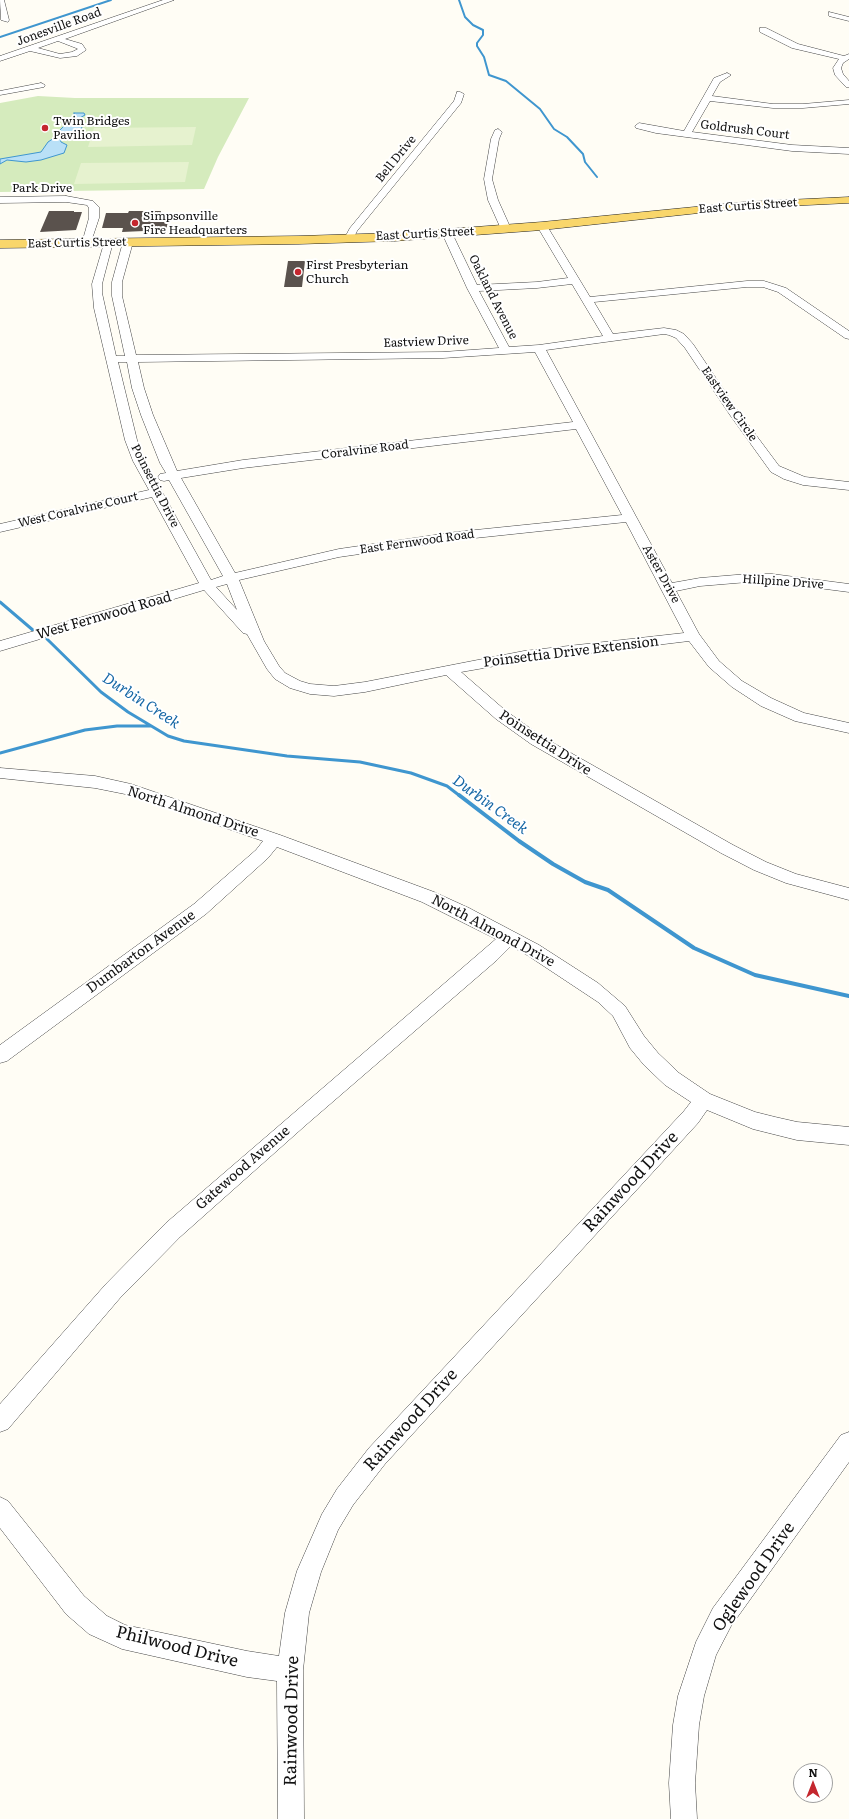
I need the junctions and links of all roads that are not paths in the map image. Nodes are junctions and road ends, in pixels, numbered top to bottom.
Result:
1 (0, 0) edge
2 (154, 0) edge
3 (166, 1) edge
4 (832, 14) dead end
5 (849, 19) edge
6 (4, 20) dead end
7 (763, 30) dead end
8 (58, 40) junction
9 (31, 49) junction
10 (847, 57) edge
11 (0, 59) edge
12 (726, 75) dead end
13 (0, 83) edge
14 (41, 85) dead end
15 (849, 85) edge
16 (1, 93) edge
17 (460, 94) dead end
18 (708, 98) junction
19 (849, 102) edge
20 (639, 126) dead end
21 (498, 132) dead end
22 (687, 134) junction
23 (849, 151) edge
24 (0, 200) edge
25 (849, 200) edge
26 (542, 226) junction
27 (506, 229) junction
28 (447, 234) junction
29 (349, 239) junction
30 (108, 242) junction
31 (128, 242) junction
32 (87, 243) junction
33 (0, 244) edge
34 (576, 280) junction
35 (472, 288) junction
36 (587, 300) junction
37 (849, 336) edge
38 (610, 338) junction
39 (539, 348) junction
40 (506, 350) junction
41 (111, 359) junction
42 (131, 359) junction
43 (581, 425) junction
44 (173, 476) junction
45 (150, 480) junction
46 (849, 486) edge
47 (157, 492) junction
48 (630, 518) junction
49 (0, 528) edge
50 (231, 578) junction
51 (207, 585) junction
52 (669, 588) junction
53 (849, 588) edge
54 (693, 636) junction
55 (255, 637) junction
56 (0, 646) edge
57 (449, 670) junction
58 (849, 728) edge
59 (0, 773) edge
60 (274, 839) junction
61 (849, 894) edge
62 (509, 937) junction
63 (0, 1055) edge
64 (703, 1100) junction
65 (849, 1136) edge
66 (0, 1421) edge
67 (849, 1443) edge
68 (0, 1509) edge
69 (290, 1670) junction
70 (291, 1819) edge
71 (684, 1819) edge

1 - 6 street
2 - 3 street
3 - 8 street, Jonesville Road
4 - 5 street
7 - 10 street
8 - 9 street, Jonesville Road
8 - 9 street
9 - 11 street, Jonesville Road
10 - 15 street
12 - 18 street
13 - 16 street
14 - 16 street
17 - 29 street, Bell Drive
18 - 19 street
18 - 22 street
20 - 22 street, Goldrush Court
21 - 27 street
22 - 23 street, Goldrush Court
24 - 32 street, Park Drive
25 - 26 main road, East Curtis Street
26 - 27 main road, East Curtis Street
26 - 34 street
27 - 28 main road, East Curtis Street
28 - 29 main road, East Curtis Street
28 - 35 street, Oakland Avenue
29 - 31 main road, East Curtis Street
30 - 31 main road, East Curtis Street
30 - 32 main road, East Curtis Street
30 - 41 street, Poinsettia Drive
31 - 42 street, Poinsettia Drive
32 - 33 main road, East Curtis Street
34 - 35 street
34 - 36 street
35 - 40 street, Oakland Avenue
36 - 37 street
36 - 38 street
38 - 39 street, Eastview Drive
38 - 46 street, Eastview Circle
39 - 40 street, Eastview Drive
39 - 43 street, Aster Drive
40 - 42 street, Eastview Drive
41 - 42 street, Eastview Drive
41 - 45 street, Poinsettia Drive
42 - 44 street, Poinsettia Drive
43 - 44 street, Coralvine Road
43 - 48 street, Aster Drive
44 - 45 street, Coralvine Road
44 - 50 street, Poinsettia Drive
45 - 47 street, Poinsettia Drive
47 - 49 street, West Coralvine Court
47 - 51 street, Poinsettia Drive
48 - 50 street, East Fernwood Road
48 - 52 street, Aster Drive
50 - 51 street, East Fernwood Road
50 - 55 street, Poinsettia Drive
51 - 55 street, Poinsettia Drive
51 - 56 street, West Fernwood Road
52 - 53 street, Hillpine Drive
52 - 54 street, Aster Drive
54 - 57 street, Poinsettia Drive Extension
54 - 58 street, Aster Drive
55 - 57 street, Poinsettia Drive
57 - 61 street, Poinsettia Drive
59 - 60 street, North Almond Drive
60 - 62 street, North Almond Drive
60 - 63 street, Dumbarton Avenue
62 - 64 street, North Almond Drive
62 - 66 street, Gatewood Avenue
64 - 65 street, North Almond Drive
64 - 69 street, Rainwood Drive
67 - 71 street, Oglewood Drive
68 - 69 street, Philwood Drive
69 - 70 street, Rainwood Drive

